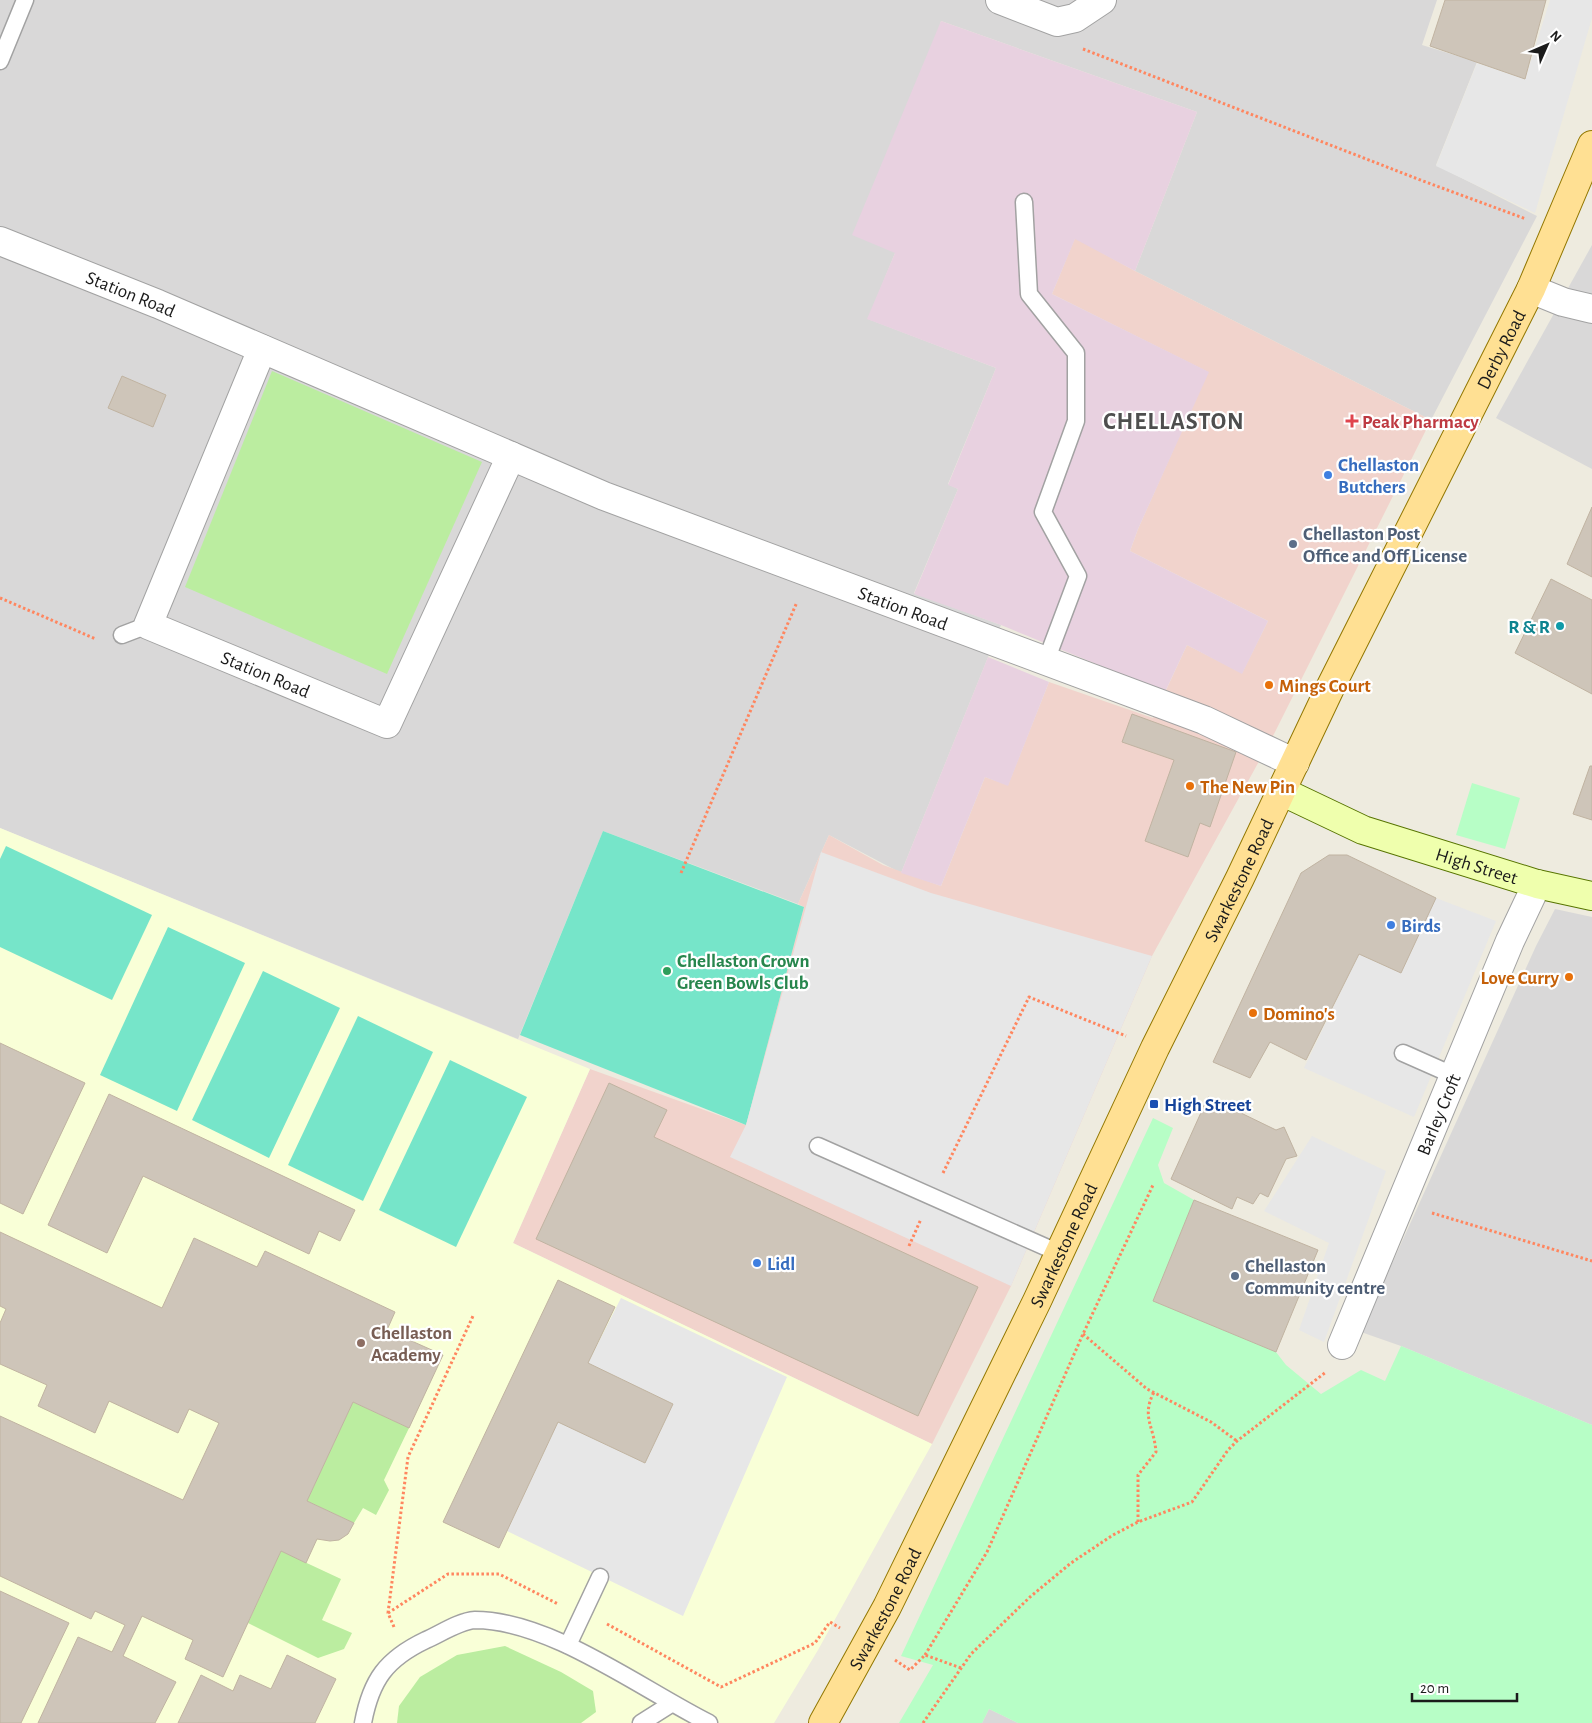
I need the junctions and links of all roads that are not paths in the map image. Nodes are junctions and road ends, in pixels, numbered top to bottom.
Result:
1 (25, 0) edge
2 (1000, 0) edge
3 (1102, 0) edge
4 (0, 62) edge
5 (1592, 145) edge
6 (1024, 202) dead end
7 (0, 241) edge
8 (1531, 289) junction
9 (1592, 309) edge
10 (262, 349) junction
11 (511, 456) junction
12 (148, 625) junction
13 (122, 635) road end
14 (1046, 661) junction
15 (1295, 763) junction
16 (1281, 791) junction
17 (1537, 884) junction
18 (1592, 896) edge
19 (1403, 1053) dead end
20 (1455, 1076) junction
21 (818, 1146) dead end
22 (1059, 1253) junction
23 (1342, 1345) road end
24 (600, 1577) dead end
25 (568, 1646) junction
26 (671, 1704) junction
27 (363, 1723) edge
28 (641, 1723) edge
29 (708, 1723) edge
30 (823, 1723) edge

1 - 4 lane
2 - 3 street
5 - 8 main road, Derby Road
6 - 14 lane
7 - 10 street, Station Road
8 - 9 street
8 - 15 main road, Derby Road
10 - 11 street, Station Road
10 - 12 street
11 - 12 street, Station Road
11 - 14 street, Station Road
12 - 13 lane
14 - 15 street, Station Road
15 - 16 main road, Swarkestone Road
16 - 17 street, High Street
16 - 22 main road, Swarkestone Road
17 - 18 street, High Street
17 - 20 street, Barley Croft
19 - 20 lane
20 - 23 street, Barley Croft
21 - 22 lane
22 - 30 main road, Swarkestone Road
24 - 25 lane
25 - 26 lane
25 - 27 lane
26 - 28 lane
26 - 29 lane

